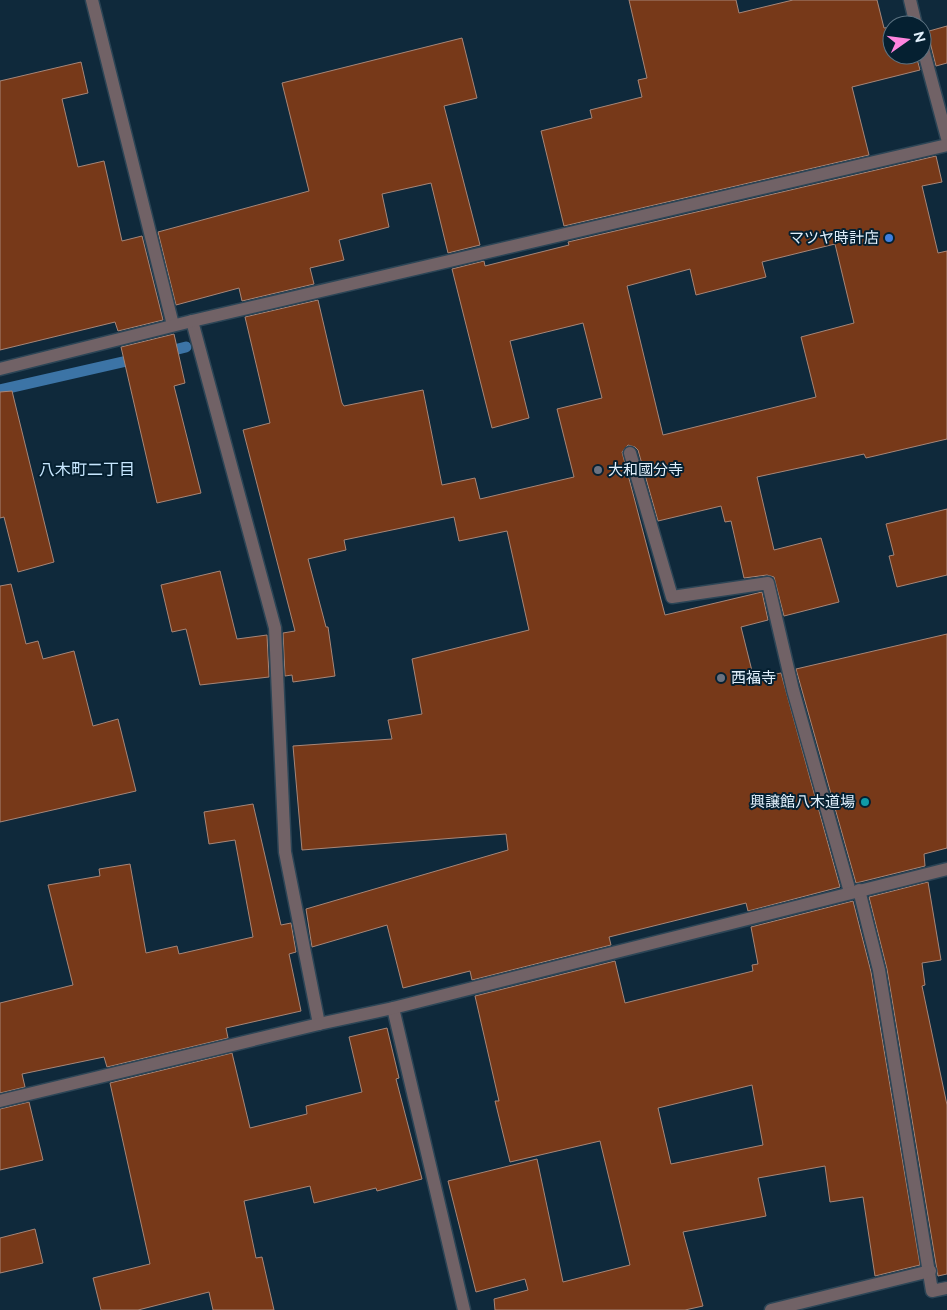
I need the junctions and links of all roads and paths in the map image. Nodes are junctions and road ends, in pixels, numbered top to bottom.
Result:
1 (92, 0) edge
2 (910, 0) edge
3 (914, 15) edge
4 (927, 65) edge
5 (947, 138) edge
6 (947, 145) edge
7 (192, 321) junction
8 (173, 325) junction
9 (0, 369) edge
10 (630, 453) dead end
11 (947, 869) edge
12 (854, 891) junction
13 (393, 1008) junction
14 (319, 1024) junction
15 (0, 1101) edge
16 (930, 1271) junction
17 (947, 1288) edge
18 (464, 1310) edge
19 (771, 1310) edge

1 - 8 street
2 - 3 street
4 - 5 street
6 - 7 street
7 - 8 street
7 - 14 street
8 - 9 street
10 - 12 street
11 - 12 street
12 - 13 street
12 - 16 street
13 - 14 street
13 - 18 street
14 - 15 street
16 - 17 street
16 - 19 street

